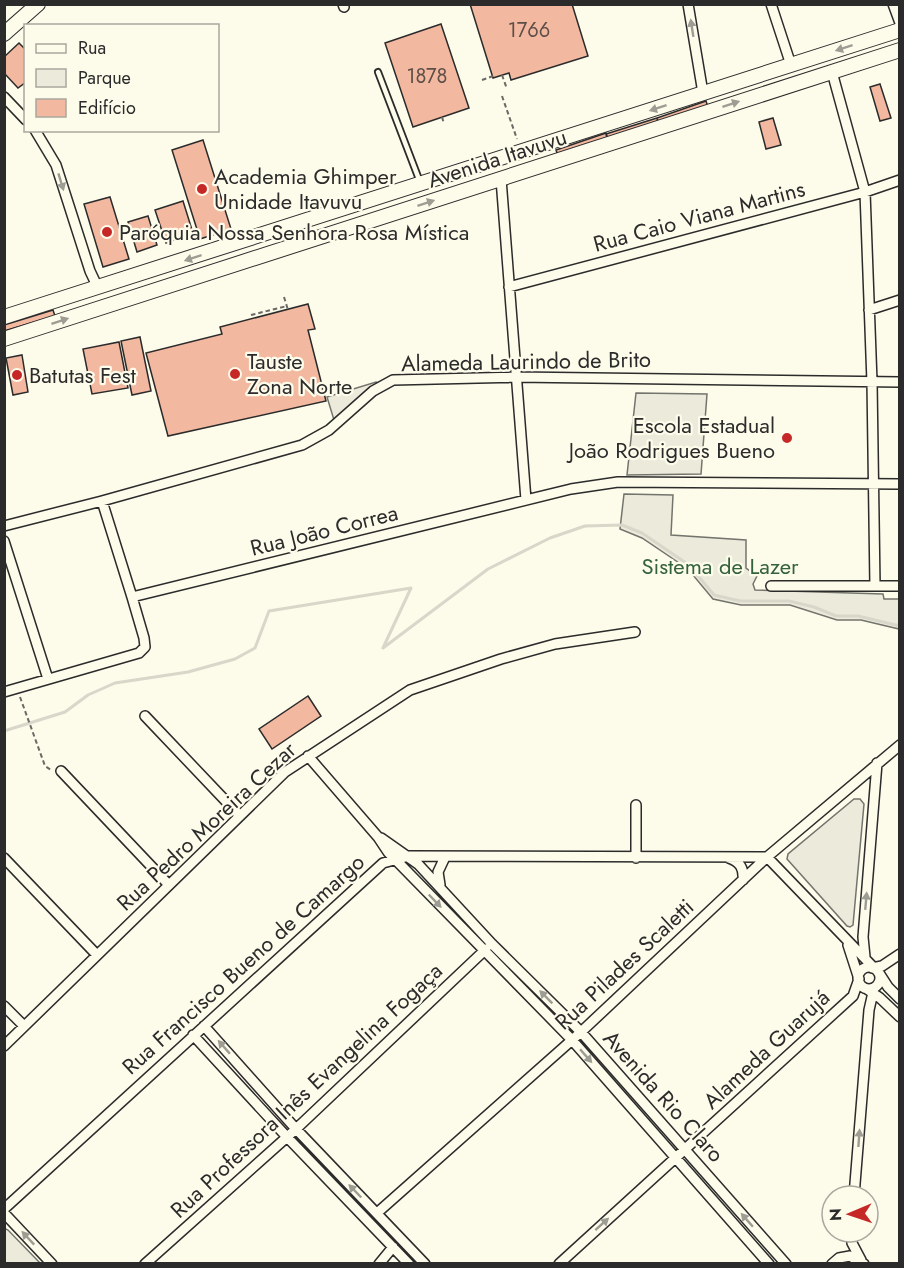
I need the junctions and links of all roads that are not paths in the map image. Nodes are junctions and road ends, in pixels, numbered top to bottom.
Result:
1 (38, 4) edge
2 (688, 4) edge
3 (771, 4) edge
4 (893, 4) edge
5 (900, 23) edge
6 (900, 30) edge
7 (4, 34) edge
8 (900, 50) edge
9 (791, 65) junction
10 (378, 72) dead end
11 (832, 72) junction
12 (703, 93) junction
13 (4, 97) edge
14 (24, 118) edge
15 (36, 132) edge
16 (501, 179) junction
17 (900, 180) edge
18 (421, 184) junction
19 (865, 192) junction
20 (509, 287) junction
21 (98, 288) junction
22 (900, 300) edge
23 (121, 301) junction
24 (869, 310) junction
25 (4, 317) edge
26 (4, 339) edge
27 (516, 377) junction
28 (872, 382) junction
29 (900, 382) edge
30 (872, 484) junction
31 (900, 484) edge
32 (526, 500) junction
33 (102, 501) junction
34 (4, 526) edge
35 (4, 541) edge
36 (771, 586) dead end
37 (875, 586) junction
38 (900, 586) edge
39 (132, 597) junction
40 (635, 632) dead end
41 (48, 679) junction
42 (4, 692) edge
43 (145, 716) dead end
44 (900, 745) edge
45 (308, 756) junction
46 (877, 763) junction
47 (61, 771) road end
48 (857, 780) junction
49 (875, 791) junction
50 (636, 805) dead end
51 (240, 816) junction
52 (378, 837) junction
53 (409, 856) junction
54 (445, 857) junction
55 (727, 857) junction
56 (767, 857) junction
57 (4, 858) edge
58 (636, 858) junction
59 (395, 859) junction
60 (743, 880) junction
61 (169, 885) junction
62 (441, 887) junction
63 (842, 935) junction
64 (492, 944) junction
65 (484, 952) junction
66 (900, 954) edge
67 (97, 955) junction
68 (866, 959) junction
69 (875, 969) junction
70 (859, 979) junction
71 (871, 989) junction
72 (900, 999) edge
73 (4, 1006) edge
74 (900, 1017) edge
75 (24, 1026) junction
76 (204, 1026) junction
77 (581, 1032) junction
78 (193, 1035) junction
79 (572, 1040) junction
80 (4, 1046) edge
81 (296, 1129) junction
82 (286, 1136) junction
83 (686, 1149) junction
84 (676, 1158) junction
85 (855, 1184) edge
86 (4, 1211) edge
87 (377, 1212) junction
88 (853, 1244) edge
89 (393, 1247) junction
90 (862, 1262) edge
91 (52, 1263) edge
92 (145, 1263) edge
93 (380, 1263) edge
94 (409, 1263) edge
95 (425, 1263) edge
96 (559, 1263) edge
97 (769, 1263) edge
98 (786, 1263) edge
99 (832, 1263) edge

1 - 7 main road
12 -> 2 street
3 - 9 street
4 - 5 street
6 -> 9 main road, Avenida Itavuvu
8 - 11 main road, Avenida Itavuvu
9 - 12 main road, Avenida Itavuvu
10 - 18 lane
16 -> 11 main road, Avenida Itavuvu
11 - 19 street
12 -> 18 main road, Avenida Itavuvu
13 - 14 street
15 -> 21 street
16 - 20 street
23 -> 16 main road, Avenida Itavuvu
17 - 19 street, Rua Caio Viana Martins
18 -> 21 main road, Avenida Itavuvu
19 - 20 street, Rua Caio Viana Martins
19 - 24 street
20 - 27 street
21 - 23 main road
21 - 25 main road, Avenida Itavuvu
22 - 24 street
26 -> 23 main road, Avenida Itavuvu
24 - 28 street
27 - 28 street, Alameda Laurindo de Brito
27 - 32 street
27 - 33 street, Alameda Laurindo de Brito
28 - 29 street, Alameda Laurindo de Brito
28 - 30 street
30 - 31 street, Rua João Correa
30 - 32 street, Rua João Correa
30 - 37 street
32 - 39 street, Rua João Correa
33 - 34 street, Alameda Laurindo de Brito
33 - 39 street
35 - 41 street
36 - 37 street
37 - 38 street
39 - 41 street
40 - 45 street, Rua Pedro Moreira Cezar
41 - 42 street
43 - 51 street
44 - 46 street, Rua Pilades Scaletti
45 - 51 street, Rua Pedro Moreira Cezar
45 - 52 street, Avenida Rio Claro
46 - 48 street, Rua Pilades Scaletti
46 - 49 street
47 - 61 street
48 - 49 street
48 - 56 street, Rua Pilades Scaletti
68 -> 49 street
50 - 58 street
51 - 61 street, Rua Pedro Moreira Cezar
52 - 53 street, Avenida Rio Claro
52 - 59 street, Avenida Rio Claro
53 - 54 street, Rua Francisco Bueno de Camargo
53 - 59 street, Rua Francisco Bueno de Camargo
53 - 62 street, Avenida Rio Claro
54 - 58 street, Rua Francisco Bueno de Camargo
54 - 62 street
55 - 56 street, Rua Francisco Bueno de Camargo
55 - 58 street, Rua Francisco Bueno de Camargo
55 - 60 street
56 - 60 street, Rua Pilades Scaletti
56 - 63 street
57 - 67 street
59 -> 65 street, Avenida Rio Claro
59 - 76 street, Rua Francisco Bueno de Camargo
60 - 77 street, Rua Pilades Scaletti
61 - 67 street, Rua Pedro Moreira Cezar
62 - 64 street, Avenida Rio Claro
63 - 68 street
63 - 70 street
64 - 65 street, Rua Professora Inês Evangelina Fogaça
77 -> 64 street, Avenida Rio Claro
65 - 79 street, Avenida Rio Claro
65 - 81 street, Rua Professora Inês Evangelina Fogaça
66 - 69 street
67 - 75 street, Rua Pedro Moreira Cezar
68 - 69 street
69 - 70 street
69 - 71 street
69 - 72 street
70 - 71 street
70 - 83 street, Alameda Guarujá
71 - 74 street
85 -> 71 street
73 - 75 street
75 - 80 street, Rua Pedro Moreira Cezar
76 - 78 street, Rua Francisco Bueno de Camargo
81 -> 76 street
77 - 79 street, Rua Pilades Scaletti
77 - 83 street, Avenida Rio Claro
78 - 82 street
78 - 86 street, Rua Francisco Bueno de Camargo
79 -> 84 street, Avenida Rio Claro
79 - 87 street, Rua Pilades Scaletti
81 - 82 street, Rua Professora Inês Evangelina Fogaça
87 -> 81 street
82 - 89 street
82 - 92 street, Rua Professora Inês Evangelina Fogaça
83 - 84 street, Alameda Guarujá
98 -> 83 street, Avenida Rio Claro
96 -> 84 street, Alameda Guarujá
84 - 97 street, Avenida Rio Claro
91 -> 86 street
87 - 95 street
88 - 90 street
89 - 93 street
89 - 94 street
90 - 99 street

